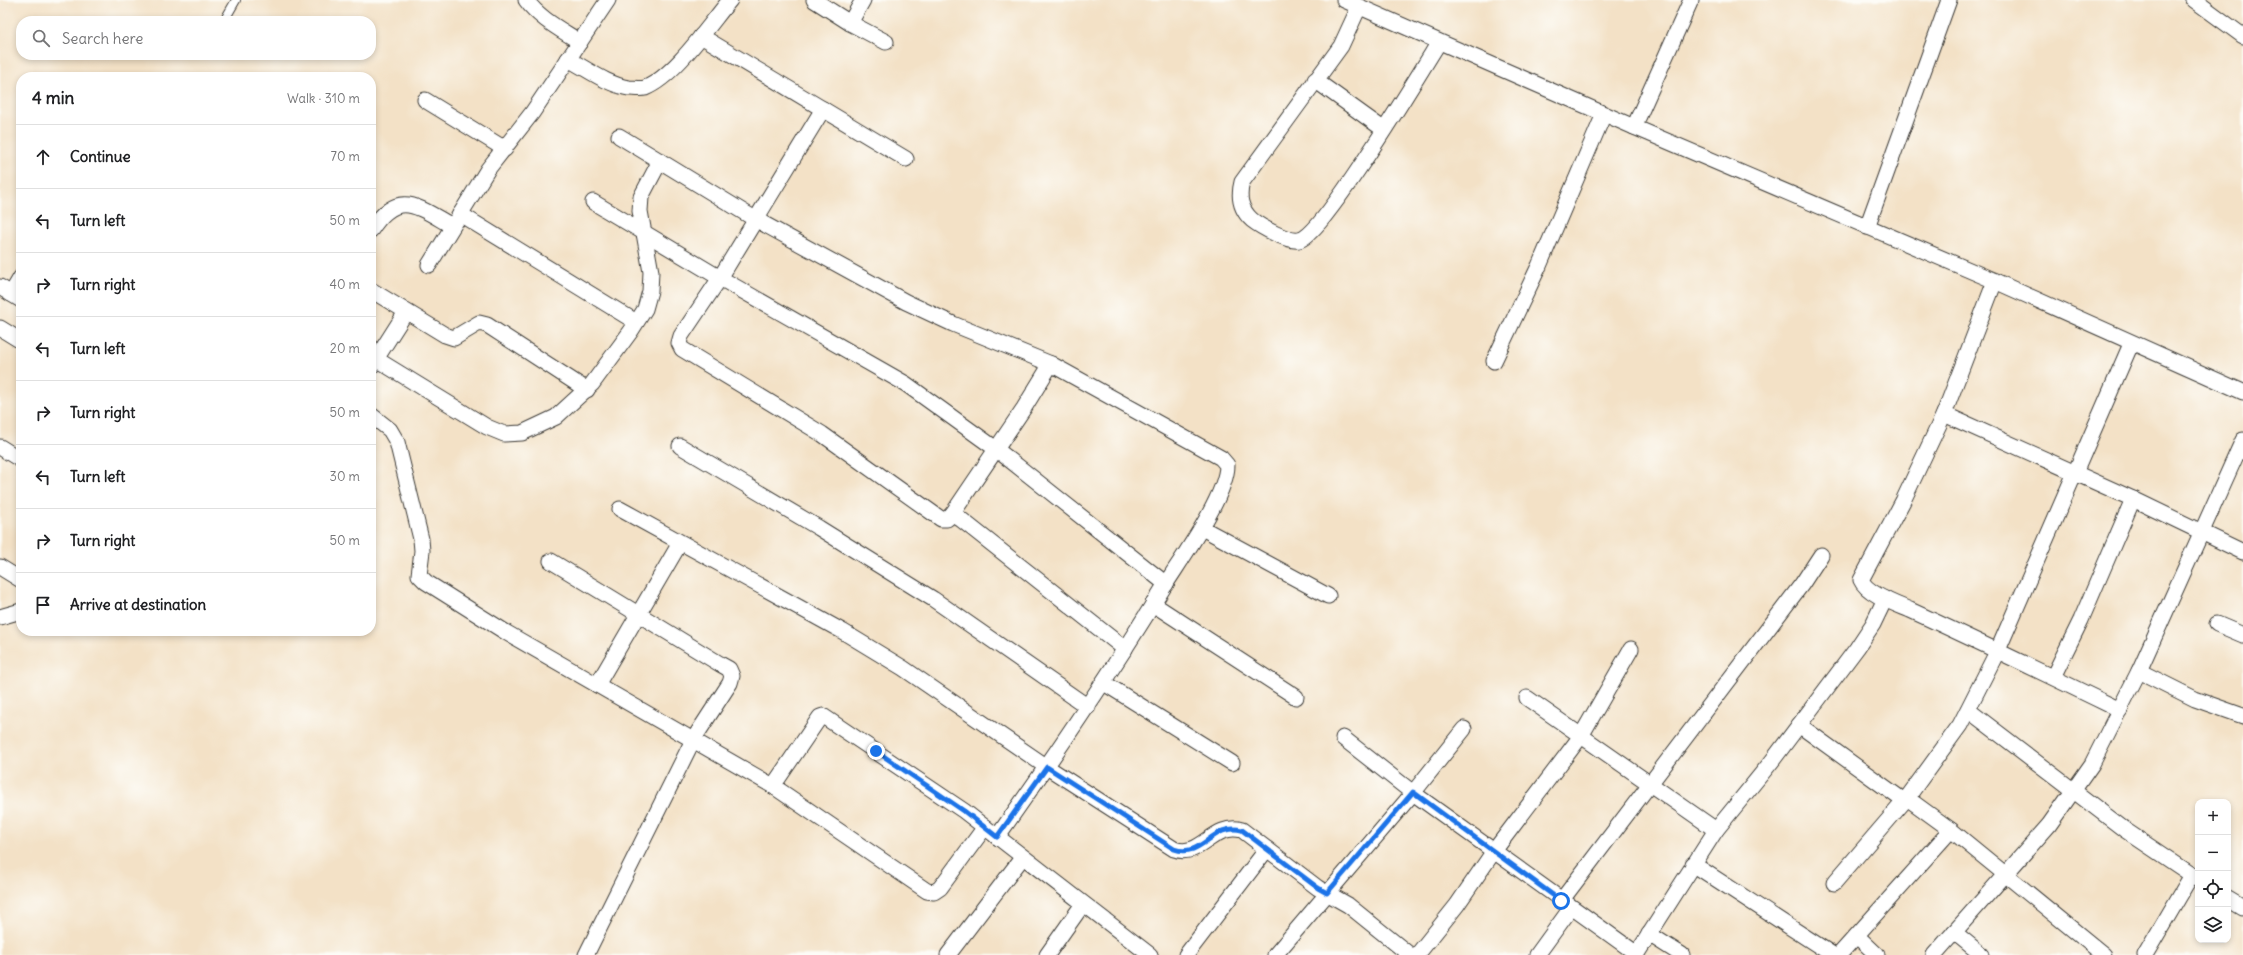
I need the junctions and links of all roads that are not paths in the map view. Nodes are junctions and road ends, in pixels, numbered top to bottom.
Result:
1 (236, 0) edge
2 (526, 0) edge
3 (608, 0) edge
4 (730, 0) edge
5 (814, 0) edge
6 (863, 0) edge
7 (1344, 0) edge
8 (1691, 0) edge
9 (1949, 0) edge
10 (2194, 0) edge
11 (1359, 7) junction
12 (227, 16) edge
13 (850, 23) junction
14 (701, 36) junction
15 (2243, 36) edge
16 (580, 42) junction
17 (886, 42) dead end
18 (1439, 42) junction
19 (568, 59) junction
20 (1315, 80) junction
21 (425, 100) dead end
22 (823, 109) junction
23 (1604, 114) junction
24 (1634, 128) junction
25 (1383, 129) junction
26 (619, 136) dead end
27 (505, 149) junction
28 (906, 159) dead end
29 (660, 161) junction
30 (593, 202) dead end
31 (755, 219) junction
32 (456, 220) junction
33 (376, 224) edge
34 (1867, 227) junction
35 (643, 232) junction
36 (429, 265) dead end
37 (720, 278) junction
38 (1996, 281) junction
39 (376, 293) edge
40 (406, 312) junction
41 (636, 322) junction
42 (0, 328) edge
43 (16, 338) edge
44 (2131, 344) junction
45 (376, 358) edge
46 (1494, 361) dead end
47 (1051, 364) junction
48 (376, 365) edge
49 (587, 390) junction
50 (2243, 392) edge
51 (1944, 414) junction
52 (376, 419) edge
53 (2243, 440) edge
54 (680, 446) dead end
55 (0, 447) edge
56 (996, 449) junction
57 (16, 457) edge
58 (2075, 475) junction
59 (2133, 499) junction
60 (620, 509) dead end
61 (953, 514) junction
62 (1202, 528) junction
63 (2203, 532) junction
64 (680, 543) junction
65 (2243, 552) edge
66 (1821, 555) dead end
67 (551, 561) dead end
68 (0, 567) edge
69 (16, 577) edge
70 (1166, 584) junction
71 (1328, 596) dead end
72 (1885, 599) junction
73 (1153, 604) junction
74 (16, 613) edge
75 (638, 614) junction
76 (0, 618) edge
77 (2217, 624) dead end
78 (2243, 635) edge
79 (1631, 649) dead end
80 (1125, 650) junction
81 (1998, 650) junction
82 (2139, 671) junction
83 (2053, 677) junction
84 (1104, 683) junction
85 (597, 685) junction
86 (1296, 696) dead end
87 (1527, 698) dead end
88 (1088, 707) junction
89 (1968, 710) junction
90 (2120, 710) junction
91 (2243, 716) edge
92 (1799, 725) junction
93 (1464, 729) dead end
94 (1581, 736) junction
95 (1343, 738) dead end
96 (693, 740) junction
97 (1232, 763) dead end
98 (1047, 767) junction
99 (1650, 783) junction
100 (773, 786) junction
101 (1413, 792) junction
102 (2074, 792) junction
103 (1906, 799) junction
104 (985, 827) junction
105 (1716, 830) junction
106 (1951, 830) junction
107 (997, 837) junction
108 (1267, 849) junction
109 (1494, 851) junction
110 (1022, 858) junction
111 (1694, 864) junction
112 (2004, 875) junction
113 (2195, 877) edge
114 (1834, 883) dead end
115 (1327, 893) junction
116 (2231, 900) edge
117 (1084, 904) junction
118 (1566, 905) junction
119 (2243, 907) edge
120 (1954, 932) junction
121 (1649, 934) junction
122 (1857, 936) junction
123 (586, 955) edge
124 (948, 955) edge
125 (1047, 955) edge
126 (1149, 955) edge
127 (1186, 955) edge
128 (1275, 955) edge
129 (1410, 955) edge
130 (1417, 955) edge
131 (1537, 955) edge
132 (1636, 955) edge
133 (1682, 955) edge
134 (1833, 955) edge
135 (1839, 955) edge
136 (1877, 955) edge
137 (1934, 955) edge
138 (1982, 955) edge
139 (2104, 955) edge
140 (2145, 955) edge

1 - 12 lane
2 - 16 street
3 - 16 street
4 - 14 street
5 - 13 street
6 - 13 street
7 - 11 street
8 - 24 street
9 - 34 street
10 - 15 street
11 - 18 street
11 - 20 street
13 - 17 street
14 - 19 street
14 - 22 street
16 - 19 street
18 - 23 street
18 - 25 street
19 - 27 street
20 - 25 street
20 - 25 street
21 - 27 street
22 - 28 street
22 - 31 street
23 - 24 street
23 - 46 street
24 - 34 street
26 - 29 street
27 - 32 street
29 - 31 street
29 - 35 street
30 - 35 street
31 - 37 street
31 - 47 street
32 - 33 street
32 - 36 street
32 - 41 street
34 - 38 street
35 - 37 street
35 - 41 street
37 - 56 street
37 - 61 street
38 - 44 street
38 - 51 street
39 - 40 street
40 - 45 street
40 - 49 street
41 - 49 street
42 - 43 street
44 - 50 street
44 - 58 street
47 - 56 street
47 - 62 street
48 - 49 street
51 - 58 street
51 - 72 street
52 - 85 street
53 - 63 street
54 - 88 street
55 - 57 street
56 - 61 street
56 - 70 street
58 - 59 street
58 - 81 street
59 - 63 street
59 - 83 street
60 - 64 street
61 - 80 street
62 - 70 street
62 - 71 street
63 - 65 street
63 - 82 street
64 - 75 street
64 - 98 street
66 - 99 street
67 - 75 street
68 - 69 street
70 - 73 street
72 - 81 street
72 - 92 street
73 - 80 street
73 - 86 street
74 - 76 street
75 - 85 street
75 - 96 street
77 - 78 street
79 - 94 street
80 - 84 street
81 - 83 street
81 - 89 street
82 - 90 street
82 - 91 street
83 - 90 street
84 - 88 street
84 - 97 street
85 - 96 street
87 - 94 street
88 - 98 street
89 - 102 street
89 - 103 street
90 - 102 street
92 - 103 street
92 - 105 street
93 - 101 street
94 - 99 street
94 - 109 street
95 - 101 street
96 - 100 street
96 - 123 street
98 - 107 street
98 - 108 street
99 - 105 street
99 - 118 street
100 - 104 street
100 - 104 street
101 - 109 street
101 - 115 street
102 - 112 street
102 - 113 street
103 - 106 street
103 - 114 street
104 - 107 street
105 - 111 street
106 - 112 street
106 - 122 street
107 - 110 street
108 - 115 street
108 - 127 street
109 - 118 street
109 - 130 street
110 - 117 street
110 - 124 street
111 - 121 street
111 - 134 street
112 - 120 street
112 - 139 street
113 - 140 street
115 - 128 street
115 - 129 street
116 - 119 street
117 - 125 street
117 - 126 street
118 - 131 street
118 - 132 street
120 - 137 street
120 - 138 street
121 - 132 street
121 - 133 street
122 - 135 street
122 - 136 street

